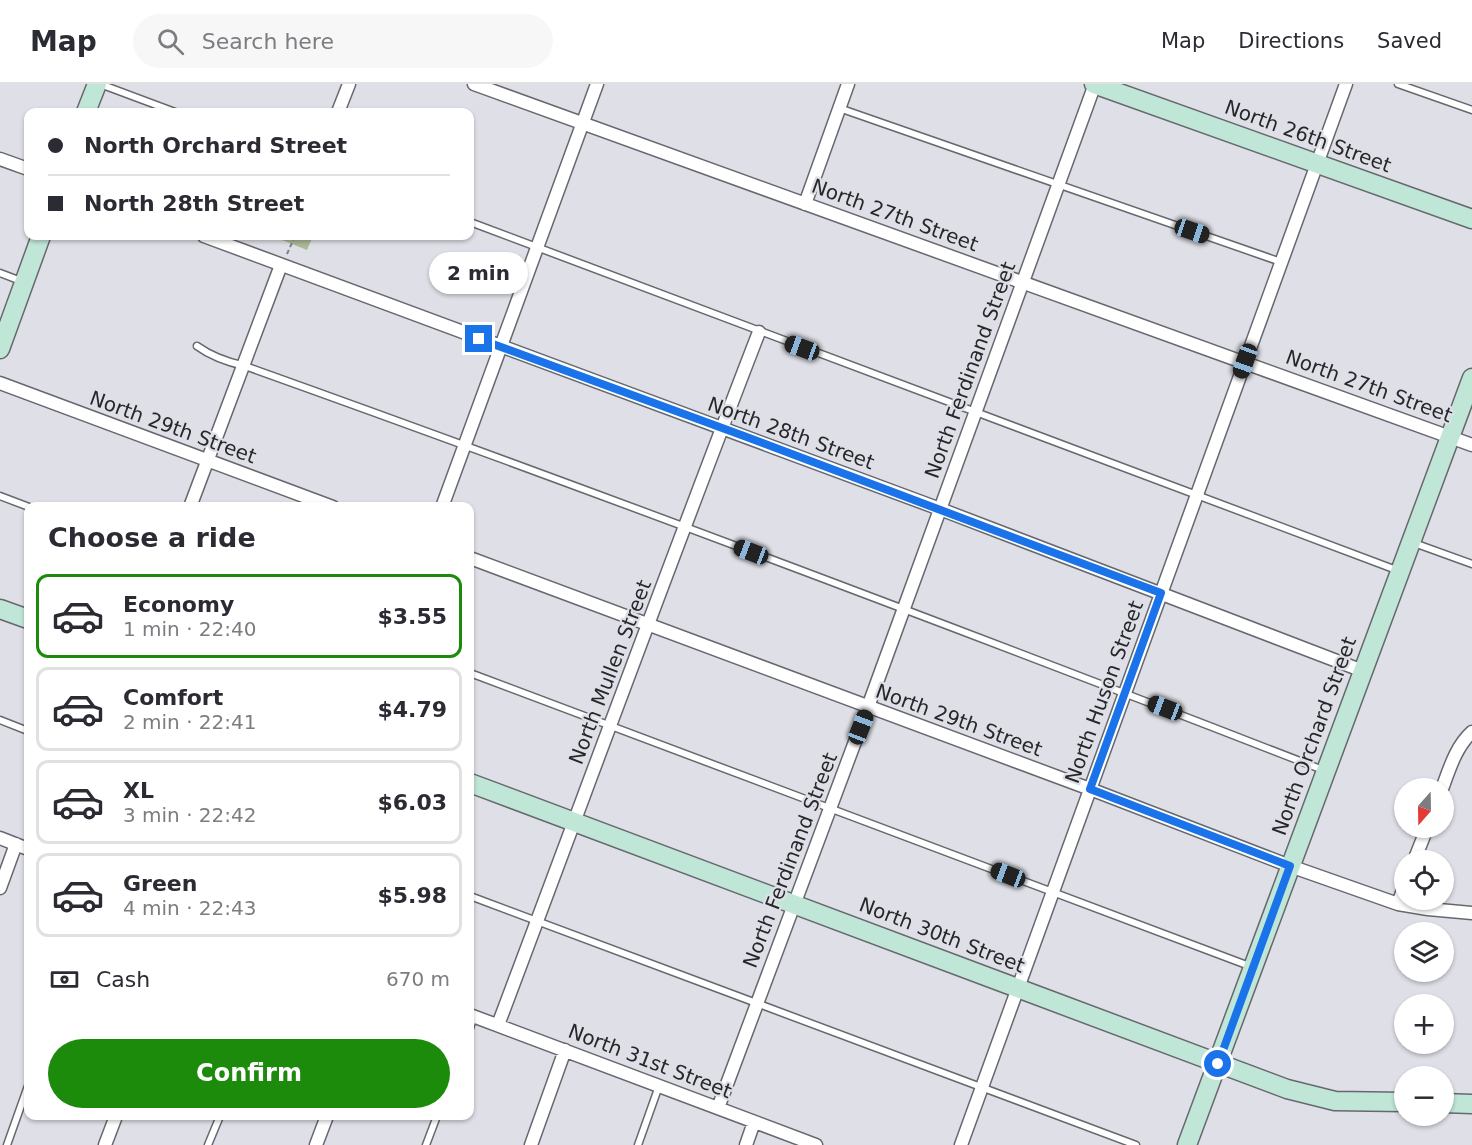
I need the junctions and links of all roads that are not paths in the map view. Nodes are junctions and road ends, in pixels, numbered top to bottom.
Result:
1 (98, 84) edge
2 (349, 84) edge
3 (474, 84) edge
4 (597, 84) edge
5 (848, 84) edge
6 (1095, 84) edge
7 (1346, 84) edge
8 (1398, 84) edge
9 (88, 108) edge
10 (164, 108) edge
11 (340, 108) edge
12 (839, 108) junction
13 (1472, 110) edge
14 (583, 124) junction
15 (0, 159) edge
16 (1317, 164) junction
17 (24, 168) edge
18 (1058, 185) junction
19 (805, 204) junction
20 (1472, 219) edge
21 (474, 224) edge
22 (40, 240) edge
23 (215, 240) edge
24 (538, 248) junction
25 (1281, 262) junction
26 (281, 265) junction
27 (0, 273) edge
28 (1023, 281) junction
29 (24, 283) junction
30 (759, 332) junction
31 (197, 346) dead end
32 (501, 347) junction
33 (0, 349) edge
34 (1245, 361) junction
35 (245, 366) junction
36 (1472, 378) edge
37 (0, 383) edge
38 (976, 411) junction
39 (722, 428) junction
40 (1450, 437) junction
41 (465, 445) junction
42 (1472, 445) edge
43 (208, 460) junction
44 (1197, 494) junction
45 (0, 496) edge
46 (192, 502) edge
47 (320, 502) edge
48 (444, 502) edge
49 (24, 505) edge
50 (940, 509) junction
51 (686, 527) junction
52 (1411, 542) junction
53 (474, 559) edge
54 (1472, 564) edge
55 (1400, 571) junction
56 (1161, 593) junction
57 (0, 609) edge
58 (904, 610) junction
59 (24, 618) edge
60 (647, 624) junction
61 (1363, 671) junction
62 (474, 675) edge
63 (1125, 693) junction
64 (868, 707) junction
65 (0, 720) edge
66 (611, 726) junction
67 (24, 729) edge
68 (1472, 732) edge
69 (1326, 771) junction
70 (1446, 778) edge
71 (474, 785) edge
72 (1090, 789) junction
73 (830, 808) junction
74 (573, 822) junction
75 (0, 838) edge
76 (22, 846) edge
77 (1290, 866) junction
78 (0, 888) edge
79 (1053, 892) junction
80 (474, 897) edge
81 (795, 903) junction
82 (1394, 903) edge
83 (1439, 910) edge
84 (1472, 913) edge
85 (537, 921) junction
86 (1253, 967) junction
87 (1018, 987) junction
88 (757, 1003) junction
89 (474, 1021) edge
90 (498, 1025) junction
91 (566, 1050) junction
92 (1218, 1064) junction
93 (659, 1086) junction
94 (982, 1087) junction
95 (24, 1097) edge
96 (1394, 1102) edge
97 (1454, 1103) edge
98 (1472, 1104) edge
99 (718, 1108) junction
100 (114, 1120) edge
101 (218, 1120) edge
102 (325, 1120) edge
103 (435, 1120) edge
104 (754, 1122) junction
105 (7, 1145) edge
106 (105, 1145) edge
107 (208, 1145) edge
108 (316, 1145) edge
109 (426, 1145) edge
110 (531, 1145) edge
111 (638, 1145) edge
112 (746, 1145) edge
113 (816, 1145) edge
114 (961, 1145) edge
115 (1136, 1145) edge
116 (1187, 1145) edge

1 - 9 street
1 - 10 lane
2 - 11 street
3 - 14 street, North 27th Street
4 - 14 street
5 - 12 street
6 - 16 street, North 26th Street
6 - 18 street, North Ferdinand Street
7 - 16 street, North Huson Street
8 - 13 lane
12 - 18 lane
12 - 19 street
14 - 19 street, North 27th Street
14 - 24 street
15 - 17 street
16 - 20 street, North 26th Street
16 - 25 street, North Huson Street
18 - 25 lane
18 - 28 street, North Ferdinand Street
19 - 28 street, North 27th Street
21 - 24 lane
22 - 29 street
23 - 26 street, North 28th Street
24 - 30 lane
24 - 32 street
25 - 34 street, North Huson Street
26 - 32 street, North 28th Street
26 - 35 street
27 - 29 lane
28 - 34 street, North 27th Street
28 - 38 street, North Ferdinand Street
29 - 33 street
30 - 38 lane
30 - 39 street, North Mullen Street
31 - 35 lane
32 - 39 street, North 28th Street
32 - 41 street
34 - 40 street, North 27th Street
34 - 44 street, North Huson Street
35 - 41 lane
35 - 43 street
36 - 40 street, North Orchard Street
37 - 43 street, North 29th Street
38 - 44 lane
38 - 50 street, North Ferdinand Street
39 - 50 street, North 28th Street
39 - 51 street, North Mullen Street
40 - 42 street, North 27th Street
40 - 52 street, North Orchard Street
41 - 48 street
41 - 51 lane
43 - 46 street
43 - 47 street, North 29th Street
44 - 55 lane
44 - 56 street, North Huson Street
45 - 49 lane
50 - 56 street, North 28th Street
50 - 58 street, North Ferdinand Street
51 - 58 lane
51 - 60 street, North Mullen Street
52 - 54 lane
52 - 55 street, North Orchard Street
53 - 60 street, North 29th Street
55 - 61 street, North Orchard Street
56 - 61 street, North 28th Street
56 - 63 street, North Huson Street
57 - 59 street
58 - 63 lane
58 - 64 street, North Ferdinand Street
60 - 64 street, North 29th Street
60 - 66 street, North Mullen Street
61 - 69 street, North Orchard Street
62 - 66 lane
63 - 69 lane
63 - 72 street, North Huson Street
64 - 72 street, North 29th Street
64 - 73 street, North Ferdinand Street
65 - 67 lane
66 - 73 lane
66 - 74 street, North Mullen Street
68 - 70 street
69 - 77 street, North Orchard Street
71 - 74 street, North 30th Street
72 - 77 street, North 29th Street
72 - 79 street, North Huson Street
73 - 79 lane
73 - 81 street, North Ferdinand Street
74 - 81 street, North 30th Street
74 - 85 street, North Mullen Street
75 - 76 street
76 - 78 street
77 - 82 street, North 29th Street
77 - 86 street, North Orchard Street
79 - 86 lane
79 - 87 street, North Huson Street
80 - 85 lane
81 - 87 street, North 30th Street
81 - 88 street, North Ferdinand Street
83 - 84 street, North 29th Street
85 - 88 lane
85 - 90 street, North Mullen Street
86 - 92 street, North Orchard Street
87 - 92 street, North 30th Street
87 - 94 street, North Huson Street
88 - 94 lane
88 - 99 street, North Ferdinand Street
89 - 90 street, North 31st Street
90 - 91 street, North 31st Street
91 - 93 street, North 31st Street
91 - 110 street
92 - 96 street, North 30th Street
92 - 116 street, North Orchard Street
93 - 99 street, North 31st Street
93 - 111 lane
94 - 114 street, North Huson Street
94 - 115 lane
95 - 105 lane
97 - 98 street
99 - 104 street, North 31st Street
100 - 106 street
101 - 107 lane
102 - 108 street
103 - 109 lane
104 - 112 street
104 - 113 street, North 31st Street

